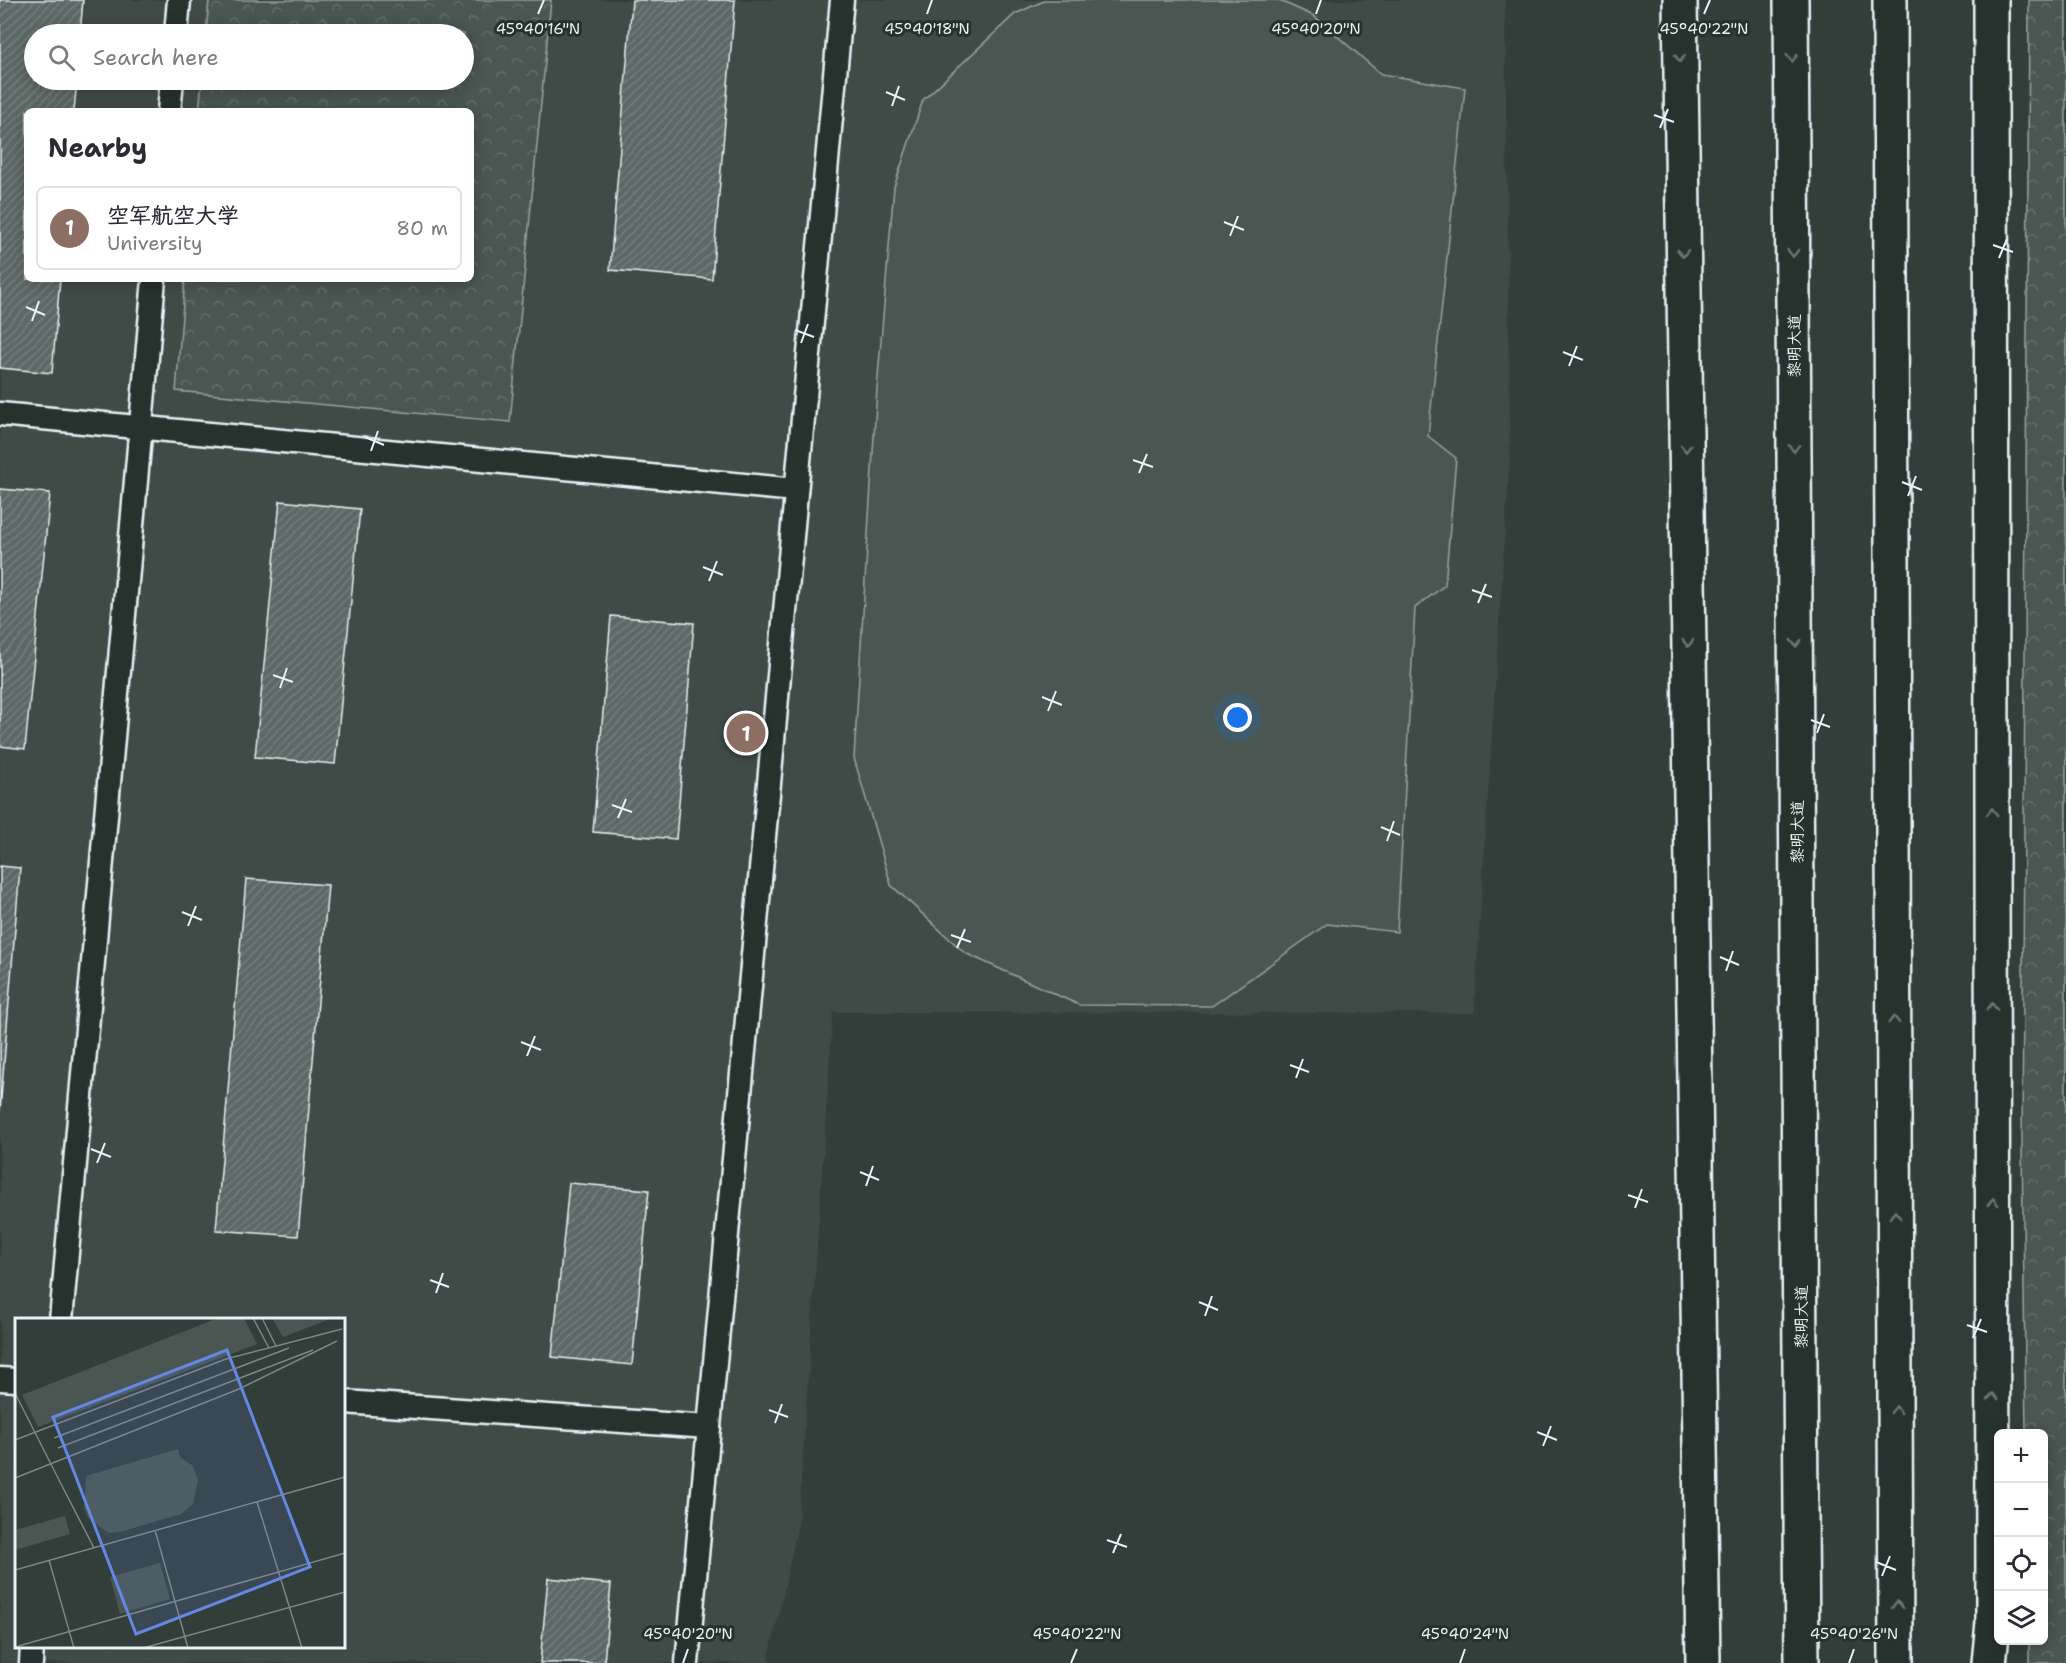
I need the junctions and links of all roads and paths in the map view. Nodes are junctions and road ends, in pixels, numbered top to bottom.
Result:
1 (179, 0) edge
2 (842, 0) edge
3 (1680, 0) edge
4 (1791, 0) edge
5 (1890, 0) edge
6 (1990, 0) edge
7 (177, 24) edge
8 (171, 90) edge
9 (169, 108) edge
10 (154, 282) edge
11 (0, 414) edge
12 (141, 428) junction
13 (796, 490) junction
14 (61, 1318) edge
15 (0, 1379) edge
16 (15, 1380) edge
17 (345, 1402) edge
18 (709, 1427) junction
19 (32, 1648) edge
20 (31, 1663) edge
21 (687, 1663) edge
22 (1703, 1663) edge
23 (1802, 1663) edge
24 (1896, 1663) edge
25 (1989, 1663) edge

1 - 7 lane
2 - 13 lane
3 -> 22 highway
4 -> 23 highway, 黎明大道
24 -> 5 highway
25 -> 6 highway
8 - 9 lane
10 - 12 lane
11 - 12 lane
12 - 13 lane
12 - 14 lane
13 - 18 lane
15 - 16 lane
17 - 18 lane
18 - 21 lane
19 - 20 lane

